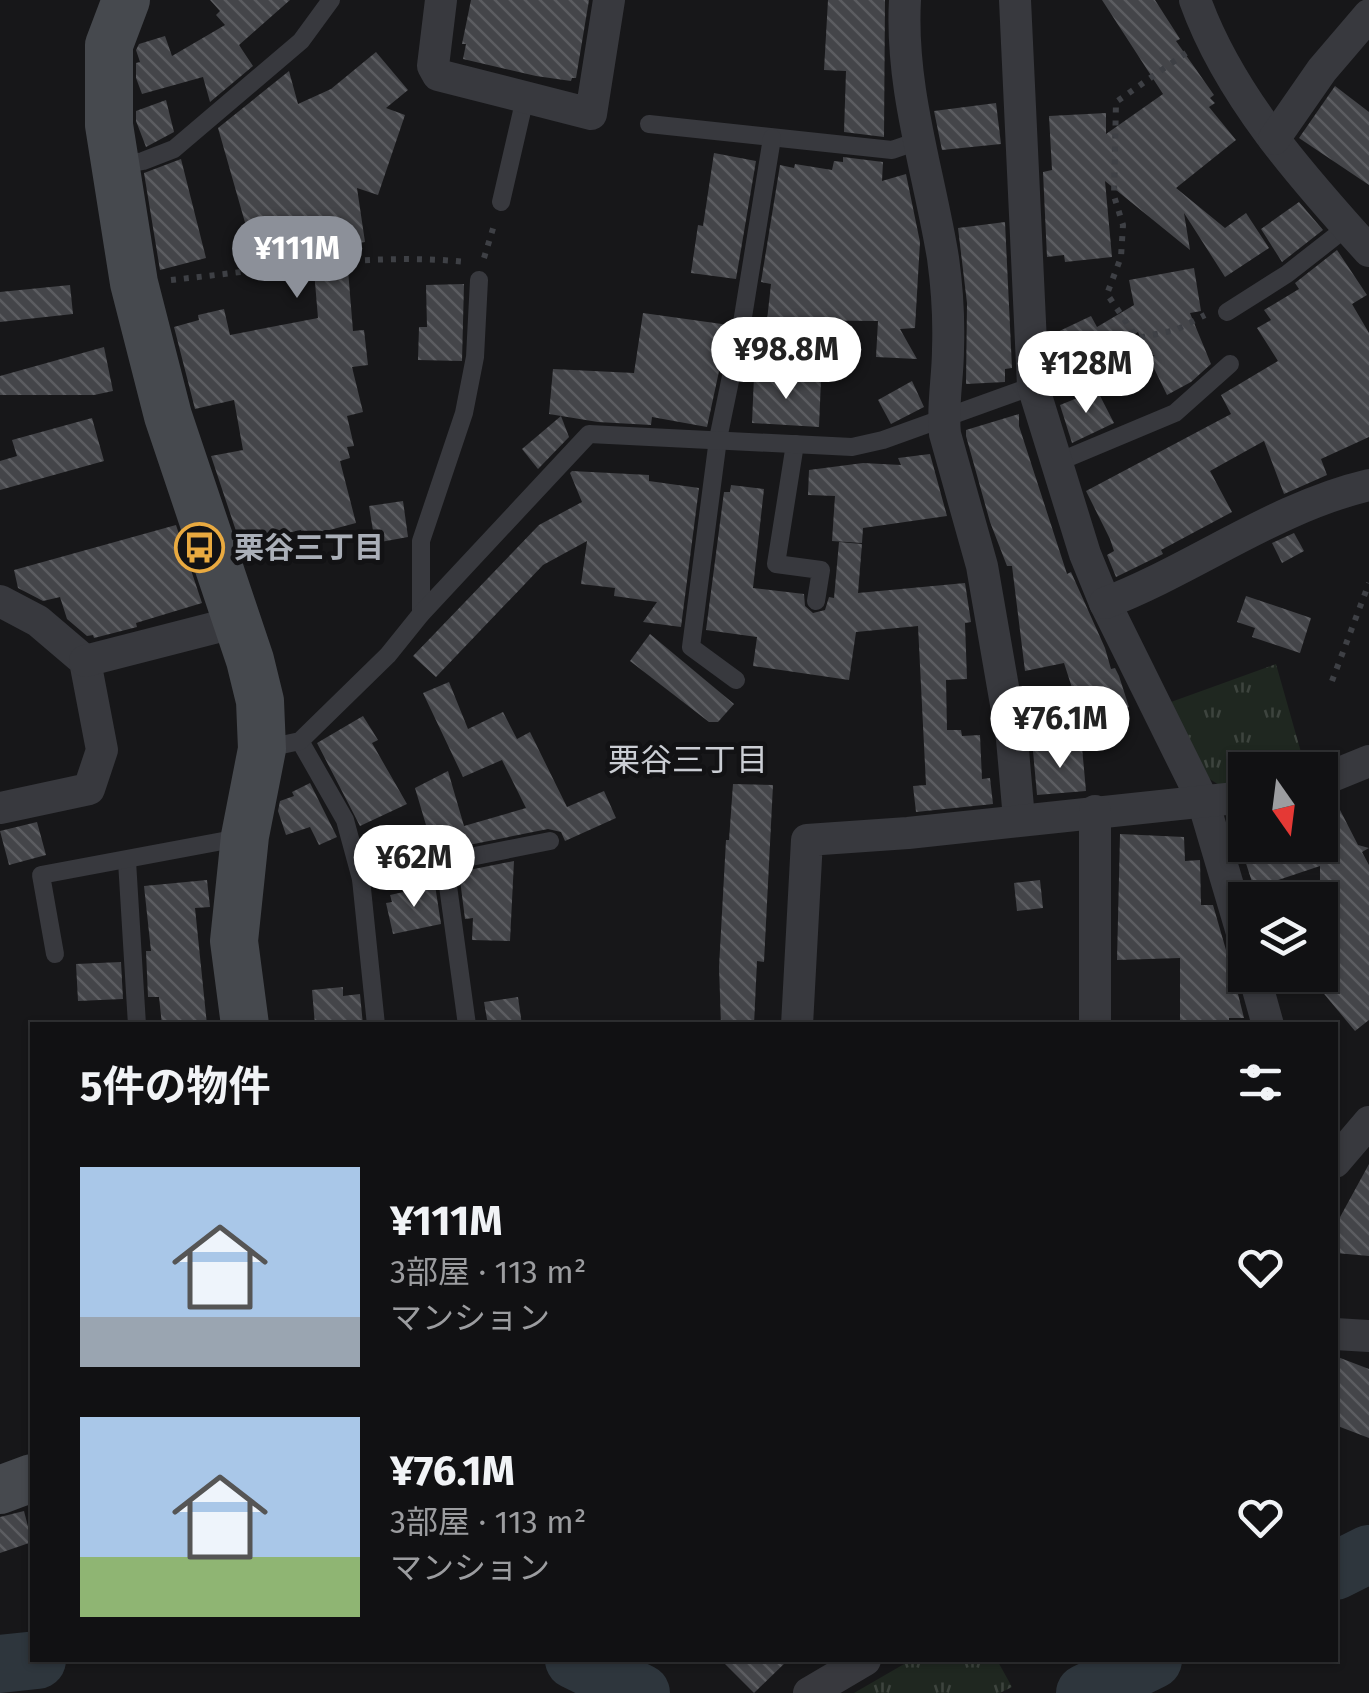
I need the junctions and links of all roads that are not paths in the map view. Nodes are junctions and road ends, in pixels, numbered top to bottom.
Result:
1 (126, 0) edge
2 (331, 0) edge
3 (441, 0) edge
4 (609, 0) edge
5 (906, 0) edge
6 (1015, 0) edge
7 (1195, 0) edge
8 (1369, 15) edge
9 (526, 98) junction
10 (649, 124) dead end
11 (772, 138) junction
12 (1274, 140) junction
13 (918, 142) junction
14 (116, 166) junction
15 (501, 202) road end
16 (1358, 239) edge
17 (479, 280) dead end
18 (1227, 312) road end
19 (1230, 364) dead end
20 (1033, 386) junction
21 (943, 416) junction
22 (718, 439) junction
23 (795, 444) junction
24 (1058, 462) junction
25 (1369, 485) edge
26 (0, 601) edge
27 (816, 601) dead end
28 (1105, 603) junction
29 (420, 614) junction
30 (237, 622) junction
31 (84, 661) junction
32 (736, 680) dead end
33 (281, 745) junction
34 (1369, 760) edge
35 (1338, 773) edge
36 (1228, 798) edge
37 (1202, 800) junction
38 (0, 808) edge
39 (1095, 811) junction
40 (1018, 819) junction
41 (245, 836) junction
42 (550, 841) dead end
43 (127, 862) junction
44 (445, 864) junction
45 (362, 879) junction
46 (1228, 886) edge
47 (55, 954) dead end
48 (1259, 992) edge
49 (138, 1022) edge
50 (245, 1022) edge
51 (376, 1022) edge
52 (466, 1022) edge
53 (796, 1022) edge
54 (1095, 1022) edge
55 (1267, 1022) edge
56 (1369, 1122) edge
57 (1338, 1158) edge
58 (1338, 1334) edge
59 (1369, 1336) edge
60 (30, 1479) edge
61 (0, 1490) edge
62 (863, 1662) edge
63 (809, 1693) edge

1 - 14 street
2 - 14 lane
3 - 9 street
4 - 9 street
5 - 13 street
6 - 20 street
7 - 12 street
8 - 12 street
9 - 15 lane
10 - 11 lane
11 - 13 lane
11 - 22 lane
12 - 16 street
13 - 21 street
14 - 30 street
16 - 18 lane
17 - 29 lane
19 - 24 lane
20 - 21 lane
20 - 24 street
21 - 23 lane
21 - 40 street
22 - 23 lane
22 - 29 lane
22 - 32 lane
23 - 27 lane
24 - 28 street
25 - 28 street
26 - 31 street
28 - 37 street
29 - 33 lane
30 - 31 street
30 - 33 street
31 - 38 street
33 - 41 street
33 - 45 lane
34 - 35 street
36 - 37 street
37 - 39 street
37 - 46 street
39 - 40 street
39 - 54 street
40 - 53 street
41 - 43 lane
41 - 50 street
42 - 44 lane
43 - 47 lane
43 - 49 lane
44 - 45 lane
44 - 52 lane
45 - 51 lane
48 - 55 street
56 - 57 street
58 - 59 street
60 - 61 street
62 - 63 street

